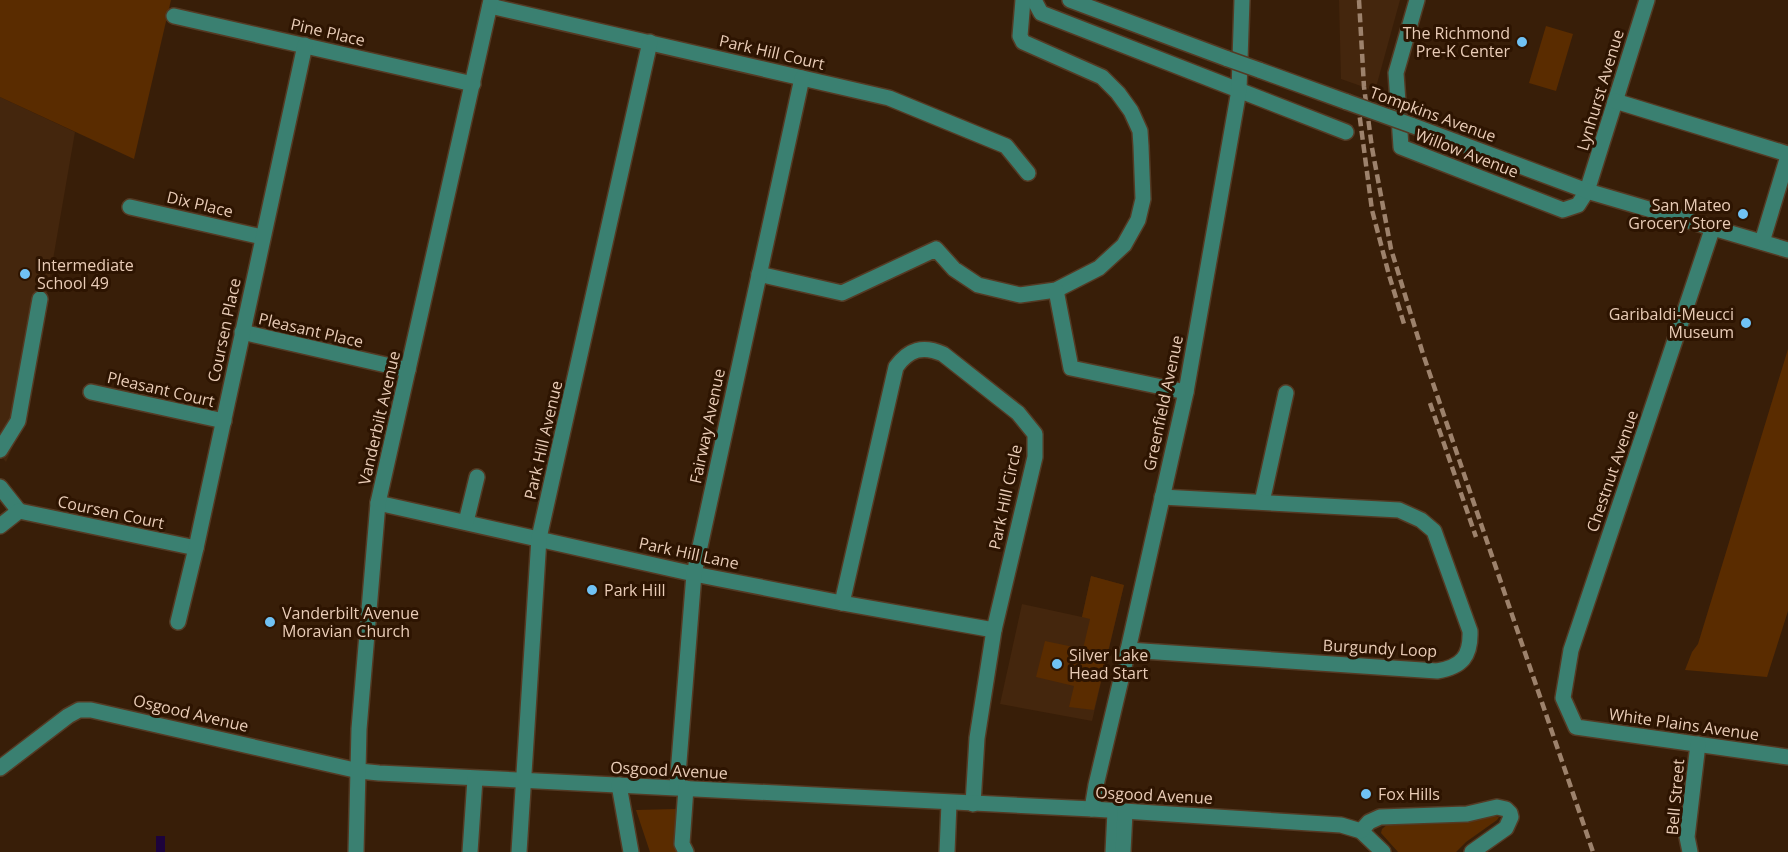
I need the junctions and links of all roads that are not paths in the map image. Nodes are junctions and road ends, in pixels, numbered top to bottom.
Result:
1 (1023, 0) edge
2 (1034, 0) edge
3 (1070, 0) edge
4 (1242, 0) edge
5 (1417, 0) edge
6 (1647, 0) edge
7 (491, 3) edge
8 (174, 16) dead end
9 (650, 42) junction
10 (305, 45) junction
11 (802, 78) junction
12 (473, 84) junction
13 (1239, 90) junction
14 (1615, 101) junction
15 (1346, 132) dead end
16 (1788, 155) edge
17 (1028, 173) dead end
18 (1587, 191) junction
19 (130, 207) dead end
20 (1713, 227) junction
21 (262, 237) junction
22 (1762, 242) junction
23 (1788, 250) edge
24 (759, 274) junction
25 (1056, 290) junction
26 (40, 299) dead end
27 (242, 332) junction
28 (408, 370) junction
29 (91, 392) dead end
30 (1186, 392) junction
31 (1286, 393) dead end
32 (224, 421) junction
33 (0, 450) edge
34 (477, 477) dead end
35 (0, 487) edge
36 (1162, 497) junction
37 (1262, 502) junction
38 (378, 503) junction
39 (19, 511) junction
40 (466, 522) junction
41 (0, 526) edge
42 (539, 538) junction
43 (196, 548) junction
44 (694, 574) junction
45 (842, 603) junction
46 (178, 622) dead end
47 (994, 630) junction
48 (1128, 650) junction
49 (1576, 727) joint
50 (1698, 744) junction
51 (1788, 757) edge
52 (0, 768) edge
53 (359, 771) junction
54 (475, 778) junction
55 (523, 781) junction
56 (619, 785) junction
57 (681, 787) junction
58 (949, 802) junction
59 (973, 804) junction
60 (1092, 809) junction
61 (1120, 811) junction
62 (1360, 831) junction
63 (356, 852) edge
64 (470, 852) edge
65 (519, 852) edge
66 (631, 852) edge
67 (686, 852) edge
68 (946, 852) edge
69 (1113, 852) edge
70 (1123, 852) edge
71 (1383, 852) edge
72 (1472, 852) edge
73 (1690, 852) edge

1 - 25 street
2 - 13 street
3 - 18 street, Tompkins Avenue, bridge
4 - 13 street, Greenfield Avenue
5 - 18 street, Willow Avenue
6 - 14 street, Lynhurst Avenue
7 - 9 street, Park Hill Court
7 - 12 street, Vanderbilt Avenue
8 - 10 street, Pine Place
9 - 11 street, Park Hill Court
9 - 42 street, Park Hill Avenue
10 - 12 street, Pine Place
10 - 21 street, Coursen Place
11 - 17 street, Park Hill Court
11 - 24 street, Fairway Avenue
12 - 28 street, Vanderbilt Avenue
13 - 15 street
13 - 30 street, Greenfield Avenue
14 - 16 street
14 - 18 street, Lynhurst Avenue
16 - 22 street
18 - 20 street, Tompkins Avenue
19 - 21 street, Dix Place
20 - 22 street, Tompkins Avenue
20 - 49 street, Chestnut Avenue
21 - 27 street, Coursen Place
22 - 23 street, Tompkins Avenue
24 - 25 street
24 - 44 street, Fairway Avenue
25 - 30 street
26 - 33 street
27 - 28 street, Pleasant Place
27 - 32 street, Coursen Place
28 - 38 street, Vanderbilt Avenue
29 - 32 street, Pleasant Court
30 - 36 street, Greenfield Avenue
31 - 37 street
32 - 43 street, Coursen Place
34 - 40 street
35 - 39 street
36 - 37 street, Burgundy Loop
36 - 48 street, Greenfield Avenue
37 - 48 street, Burgundy Loop
38 - 40 street, Park Hill Lane
38 - 53 street, Vanderbilt Avenue
39 - 41 street
39 - 43 street, Coursen Court
40 - 42 street, Park Hill Lane
42 - 44 street, Park Hill Lane
42 - 55 street, Park Hill Avenue
43 - 46 street, Coursen Place
44 - 45 street, Park Hill Lane
44 - 57 street, Fairway Avenue
45 - 47 street, Park Hill Lane
45 - 47 street, Park Hill Circle
47 - 59 street, Park Hill Circle
48 - 60 street, Greenfield Avenue
49 - 50 street, White Plains Avenue
50 - 51 street, White Plains Avenue
50 - 73 street, Bell Street
52 - 53 street, Osgood Avenue
53 - 54 street, Osgood Avenue
53 - 63 street, Vanderbilt Avenue
54 - 55 street, Osgood Avenue
54 - 64 street
55 - 56 street, Osgood Avenue
55 - 65 street, Park Hill Avenue
56 - 57 street, Osgood Avenue
56 - 66 street
57 - 58 street, Osgood Avenue
57 - 67 street, Fairway Avenue
58 - 59 street, Osgood Avenue
58 - 68 street
59 - 60 street, Osgood Avenue
60 - 61 street, Osgood Avenue
61 - 62 street, Osgood Avenue
61 - 69 street
61 - 70 street
62 - 71 street
62 - 72 street

